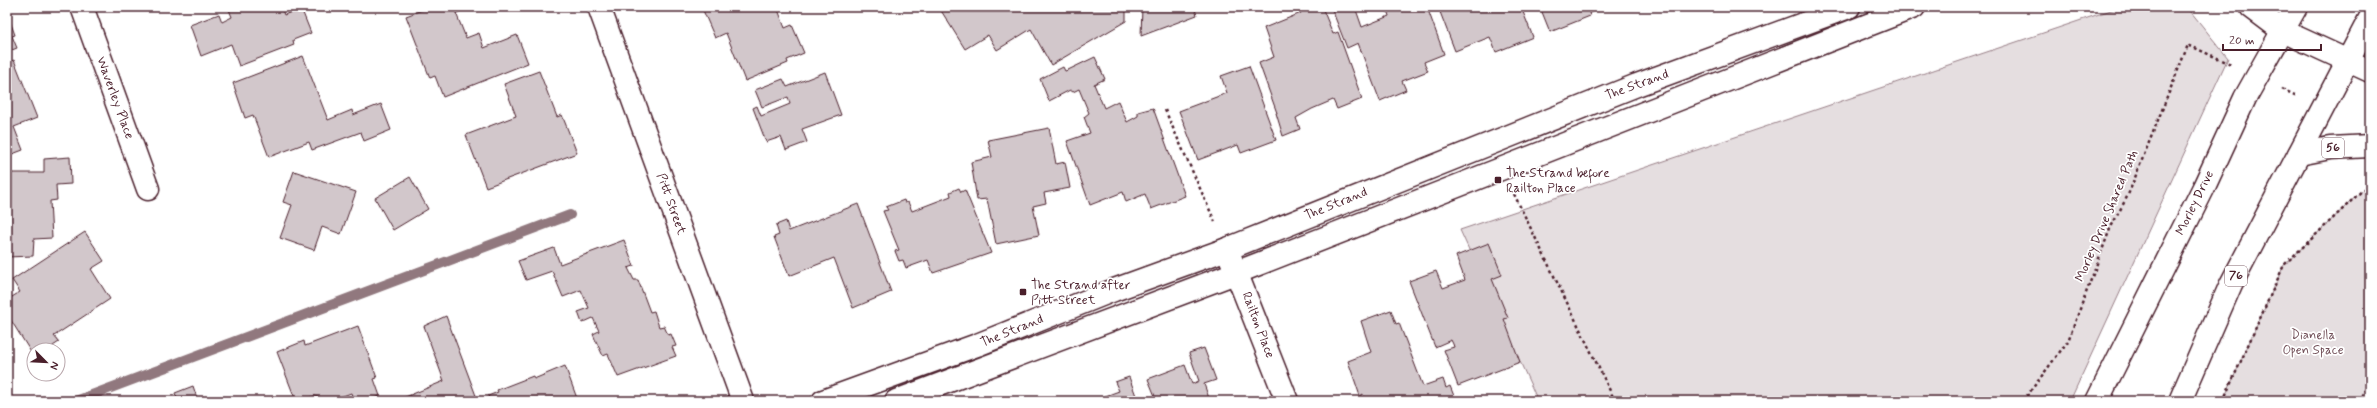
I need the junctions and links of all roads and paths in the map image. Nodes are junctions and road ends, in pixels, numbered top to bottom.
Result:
1 (82, 7) edge
2 (599, 7) edge
3 (1849, 7) edge
4 (1914, 7) edge
5 (2251, 7) edge
6 (2296, 7) edge
7 (2370, 18) edge
8 (2283, 31) junction
9 (2204, 51) dead end
10 (2347, 61) junction
11 (2370, 71) edge
12 (1165, 110) dead end
13 (2370, 146) edge
14 (2299, 154) junction
15 (1503, 170) junction
16 (2370, 172) edge
17 (148, 188) dead end
18 (1227, 249) junction
19 (1238, 272) junction
20 (2370, 384) edge
21 (744, 401) edge
22 (823, 401) edge
23 (896, 401) edge
24 (1287, 401) edge
25 (1615, 401) edge
26 (2023, 401) edge
27 (2097, 401) edge
28 (2180, 401) edge
29 (2223, 401) edge
30 (2359, 401) edge

1 - 17 main road, Waverley Place
2 - 21 main road, Pitt Street
3 - 18 main road, The Strand
4 - 15 main road, The Strand
5 - 8 main road
6 - 8 main road, Morley Drive
7 - 10 main road, 76
8 - 10 main road
8 - 27 main road, Morley Drive
9 - 26 path, Morley Drive Shared Path
10 - 11 main road
10 - 14 main road, 76
12 - 18 path
13 - 14 main road, 56
14 - 28 main road, 76
15 - 19 main road, The Strand
15 - 25 path
16 - 29 path
18 - 19 main road, Railton Place
18 - 22 main road, The Strand
19 - 23 main road, The Strand
19 - 24 main road, Railton Place
20 - 30 path

